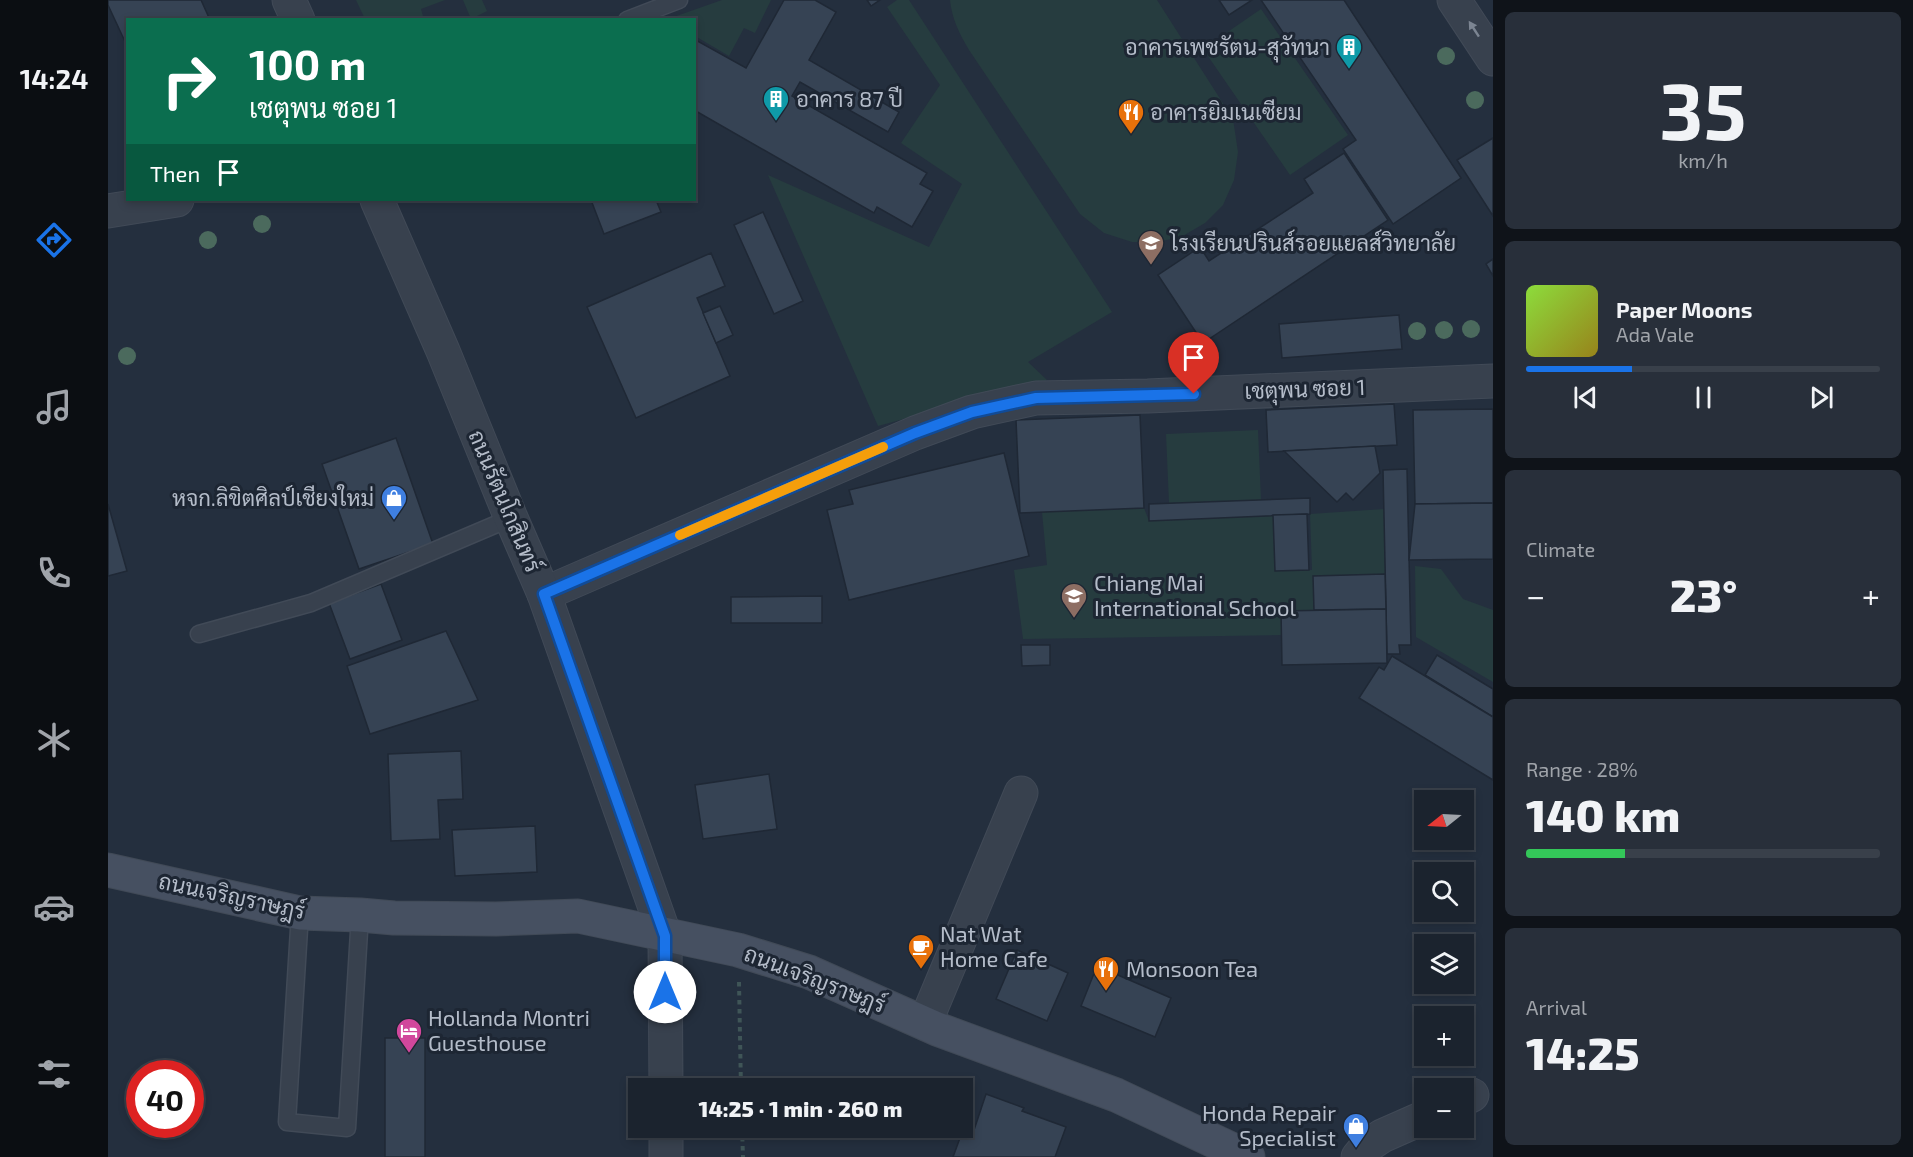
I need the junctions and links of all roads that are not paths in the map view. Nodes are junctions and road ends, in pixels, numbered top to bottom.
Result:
1 (289, 0) edge
2 (679, 0) edge
3 (1454, 0) edge
4 (297, 18) edge
5 (632, 18) edge
6 (1493, 59) edge
7 (171, 201) edge
8 (377, 201) edge
9 (108, 211) edge
10 (1493, 381) edge
11 (511, 518) junction
12 (544, 594) junction
13 (199, 634) dead end
14 (1021, 793) dead end
15 (108, 870) edge
16 (300, 913) junction
17 (360, 915) junction
18 (665, 936) junction
19 (925, 1023) junction
20 (666, 1078) edge
21 (1414, 1122) edge
22 (1248, 1157) edge
23 (1358, 1157) edge

1 - 4 street
2 - 5 lane
6 -> 3 street
7 - 9 street
8 - 11 street, ถนนรัตนโกสินทร์
10 - 12 street, เชตุพน ซอย 1
11 - 12 street, ถนนรัตนโกสินทร์
11 - 13 lane
12 - 18 street, ถนนรัตนโกสินทร์
14 - 19 street
15 - 16 main road, ถนนเจริญราษฎร์
16 - 17 main road, ถนนเจริญราษฎร์
16 - 17 lane
17 - 18 main road, ถนนเจริญราษฎร์
18 - 19 main road, ถนนเจริญราษฎร์
18 - 20 street, ถนนรัตนโกสินทร์
19 - 22 main road, ถนนเจริญราษฎร์
21 - 23 street

